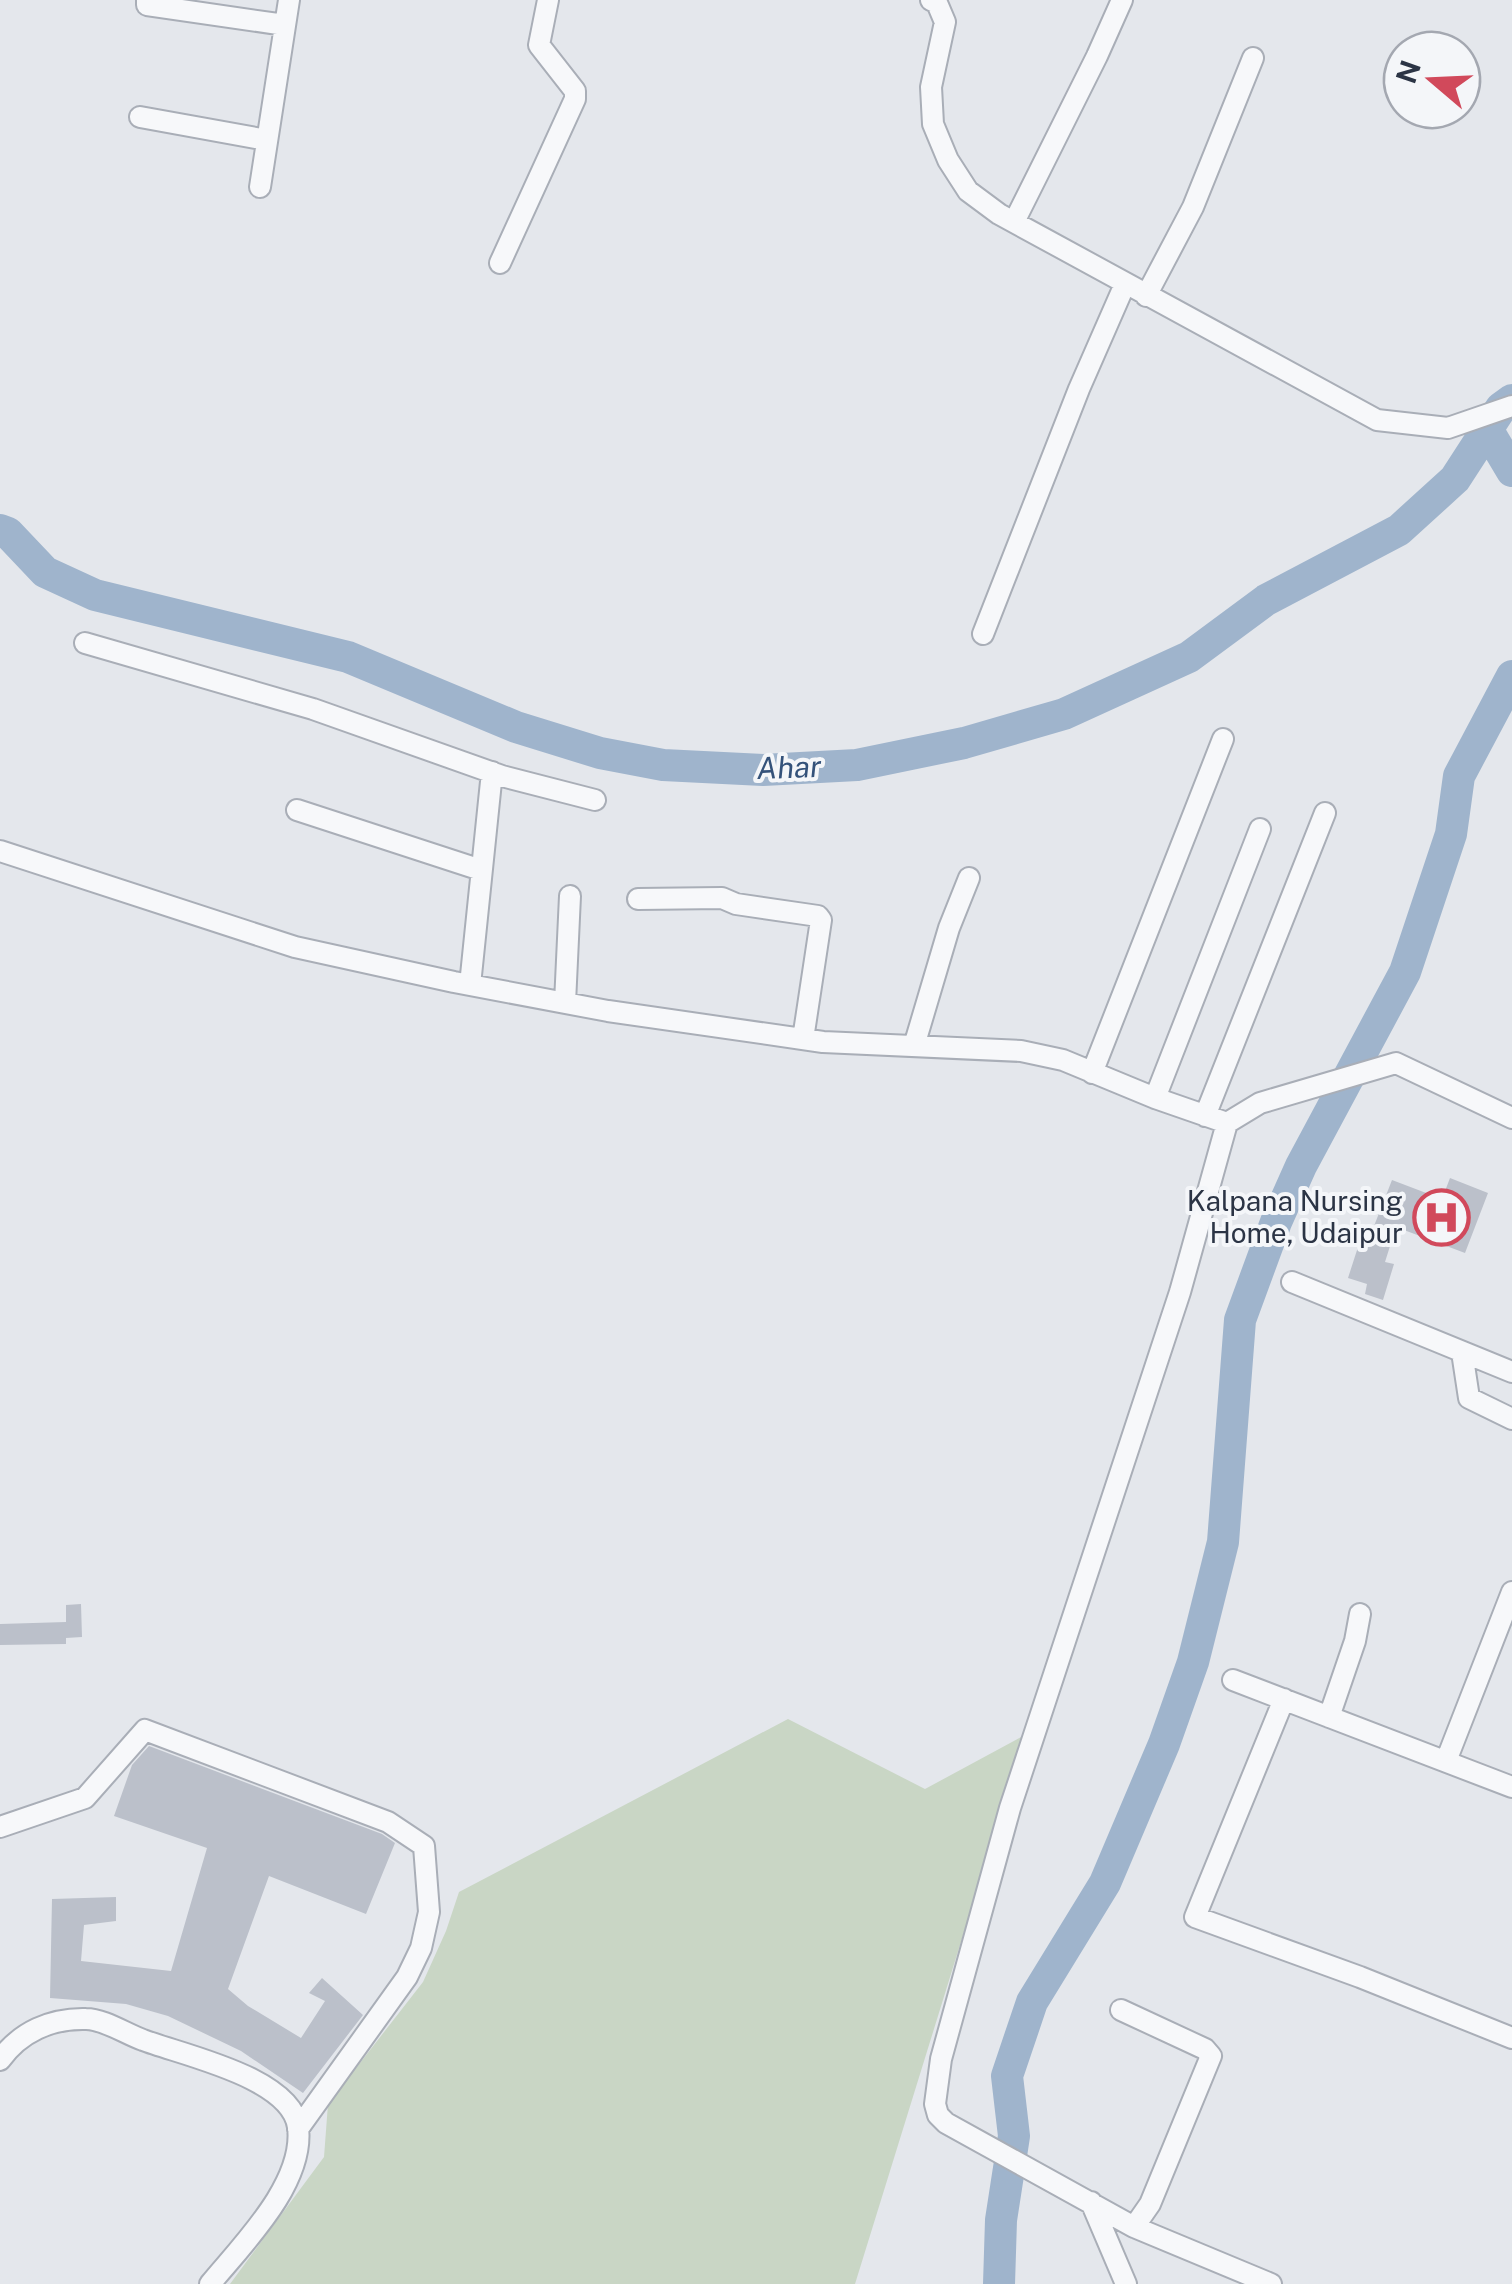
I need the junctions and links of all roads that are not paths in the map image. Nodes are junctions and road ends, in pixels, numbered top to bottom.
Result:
1 (147, 0) edge
2 (289, 0) edge
3 (548, 0) edge
4 (931, 0) edge
5 (1122, 0) edge
6 (285, 25) junction
7 (1253, 58) dead end
8 (140, 116) dead end
9 (267, 140) junction
10 (260, 187) dead end
11 (1014, 222) junction
12 (500, 263) dead end
13 (1125, 284) junction
14 (1146, 296) junction
15 (1512, 406) edge
16 (983, 634) dead end
17 (85, 642) dead end
18 (1223, 739) dead end
19 (492, 772) junction
20 (595, 800) dead end
21 (297, 810) dead end
22 (1325, 813) dead end
23 (1260, 830) dead end
24 (0, 851) edge
25 (481, 870) junction
26 (969, 878) dead end
27 (570, 896) dead end
28 (638, 899) dead end
29 (470, 986) junction
30 (566, 1003) junction
31 (803, 1039) junction
32 (914, 1046) junction
33 (1092, 1073) junction
34 (1155, 1098) junction
35 (1205, 1116) junction
36 (1512, 1118) edge
37 (1227, 1123) junction
38 (1292, 1282) dead end
39 (1462, 1352) junction
40 (1512, 1372) edge
41 (1512, 1419) edge
42 (1512, 1592) edge
43 (1360, 1614) dead end
44 (1233, 1680) dead end
45 (1284, 1699) junction
46 (1329, 1716) junction
47 (1446, 1762) junction
48 (1512, 1787) edge
49 (0, 1827) edge
50 (1121, 2010) dead end
51 (1512, 2038) edge
52 (0, 2060) edge
53 (298, 2129) junction
54 (1091, 2202) junction
55 (1134, 2227) junction
56 (210, 2284) edge
57 (1126, 2284) edge
58 (1271, 2284) edge

1 - 6 street
2 - 6 street
3 - 12 street
4 - 11 street
5 - 11 street
6 - 9 street
7 - 14 street
8 - 9 street
9 - 10 street
11 - 13 street
13 - 14 street
13 - 16 street
14 - 15 street
17 - 19 street
18 - 33 street
19 - 20 street
19 - 25 street
21 - 25 street
22 - 35 street
23 - 34 street
24 - 29 street
25 - 29 street
26 - 32 street
27 - 30 street
28 - 31 street
29 - 30 street
30 - 31 street
31 - 32 street
32 - 33 street
33 - 34 street
34 - 35 street
35 - 37 street
36 - 37 street
37 - 54 street
38 - 39 street
39 - 40 street
39 - 41 street
42 - 47 street
43 - 46 street
44 - 45 street
45 - 46 street
45 - 51 street
46 - 47 street
47 - 48 street
49 - 53 street
50 - 55 street
52 - 53 street
53 - 56 street
54 - 55 street
54 - 57 street
55 - 58 street

